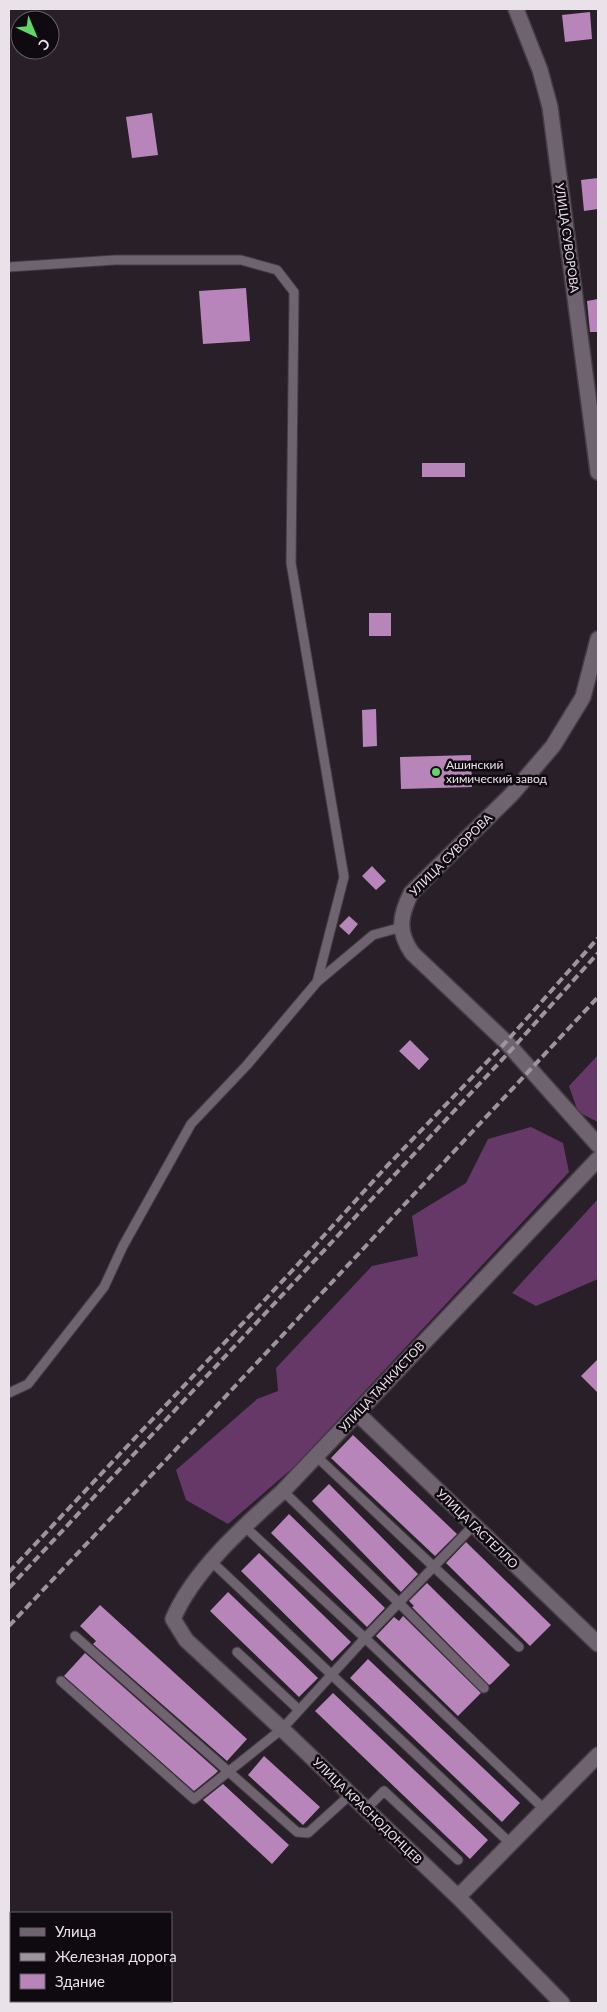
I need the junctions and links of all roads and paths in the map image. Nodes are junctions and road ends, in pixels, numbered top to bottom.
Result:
1 (516, 9) edge
2 (9, 267) edge
3 (598, 472) edge
4 (598, 639) edge
5 (402, 927) junction
6 (317, 982) junction
7 (598, 1145) edge
8 (598, 1159) edge
9 (9, 1393) edge
10 (357, 1413) junction
11 (316, 1456) junction
12 (283, 1490) junction
13 (244, 1526) junction
14 (473, 1526) junction
15 (212, 1562) junction
16 (435, 1566) junction
17 (399, 1603) junction
18 (173, 1619) joint
19 (75, 1636) dead end
20 (366, 1638) junction
21 (598, 1644) edge
22 (519, 1648) dead end
23 (237, 1652) dead end
24 (332, 1675) junction
25 (61, 1681) dead end
26 (484, 1688) dead end
27 (299, 1710) junction
28 (282, 1728) junction
29 (598, 1755) edge
30 (228, 1771) junction
31 (350, 1795) junction
32 (365, 1810) junction
33 (544, 1810) junction
34 (511, 1844) junction
35 (458, 1860) dead end
36 (458, 1897) junction
37 (562, 2003) edge

1 - 3 street, УЛИЦА СУВОРОВА
2 - 6 lane
4 - 5 street, УЛИЦА СУВОРОВА
5 - 6 lane
5 - 7 street, УЛИЦА СУВОРОВА
6 - 9 lane
8 - 10 street, УЛИЦА ТАНКИСТОВ
10 - 11 street, УЛИЦА ТАНКИСТОВ
10 - 14 street, УЛИЦА ГАСТЕЛЛО
11 - 12 street, УЛИЦА ТАНКИСТОВ
11 - 16 lane
12 - 13 street, УЛИЦА ТАНКИСТОВ
12 - 17 lane
13 - 15 street, УЛИЦА ТАНКИСТОВ
13 - 20 lane
14 - 16 lane
14 - 21 street, УЛИЦА ГАСТЕЛЛО
15 - 18 street, УЛИЦА ТАНКИСТОВ
15 - 24 lane
16 - 17 lane
16 - 22 lane
17 - 20 lane
17 - 26 lane
18 - 28 street, УЛИЦА КРАСНОДОНЦЕВ
19 - 30 lane
20 - 24 lane
20 - 33 lane
23 - 27 lane
24 - 27 lane
24 - 34 lane
25 - 30 lane
27 - 28 lane
28 - 30 lane
28 - 31 street, УЛИЦА КРАСНОДОНЦЕВ
29 - 33 street
30 - 31 lane
31 - 32 street, УЛИЦА КРАСНОДОНЦЕВ
32 - 35 lane
32 - 36 street, УЛИЦА КРАСНОДОНЦЕВ
33 - 34 street
34 - 36 street
36 - 37 street, УЛИЦА КРАСНОДОНЦЕВ

